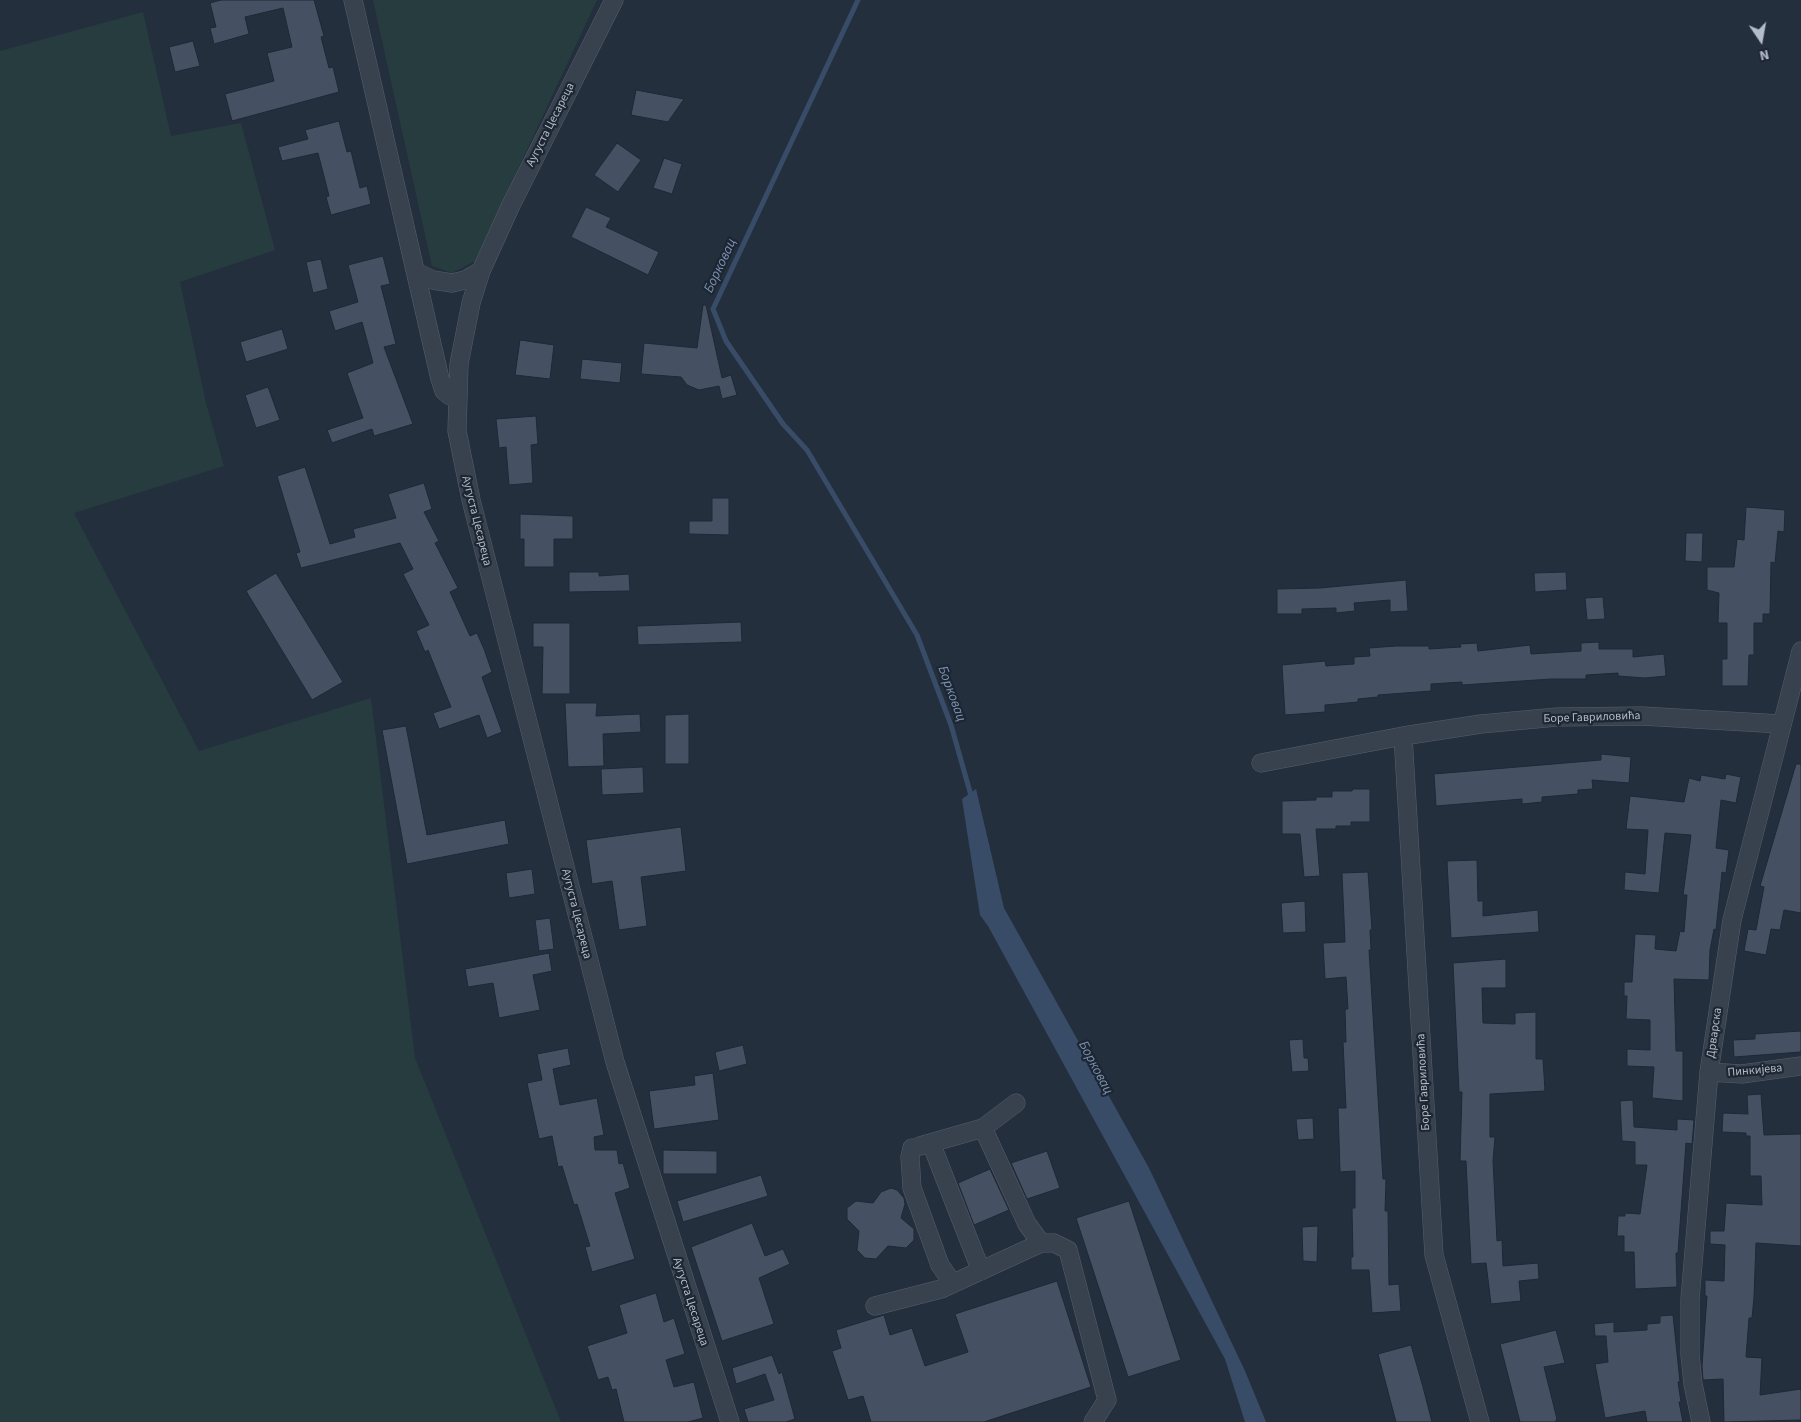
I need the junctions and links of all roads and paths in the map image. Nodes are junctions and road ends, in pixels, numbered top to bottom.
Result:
1 (353, 0) edge
2 (614, 0) edge
3 (481, 271) junction
4 (416, 272) junction
5 (456, 397) junction
6 (1801, 651) edge
7 (1781, 724) junction
8 (1403, 736) junction
9 (1261, 763) dead end
10 (1801, 1066) edge
11 (1709, 1072) junction
12 (1016, 1103) dead end
13 (983, 1128) junction
14 (931, 1143) junction
15 (1041, 1243) junction
16 (980, 1271) junction
17 (953, 1284) junction
18 (875, 1306) dead end
19 (730, 1422) edge
20 (1093, 1422) edge
21 (1480, 1422) edge
22 (1701, 1422) edge

1 - 4 street
2 - 3 street, Аугуста Цесареца
3 - 4 street
3 - 5 street, Аугуста Цесареца
4 - 5 street
5 - 19 street, Аугуста Цесареца
6 - 7 street, Дрварска
7 - 8 street, Боре Гавриловића
7 - 11 street, Дрварска
8 - 9 street, Боре Гавриловића
8 - 21 street, Боре Гавриловића
10 - 11 street, Пинкијева
11 - 22 street, Дрварска
12 - 13 street
13 - 14 street
13 - 15 street
14 - 16 street
14 - 17 street
15 - 16 street
15 - 20 street
16 - 17 street
17 - 18 street

